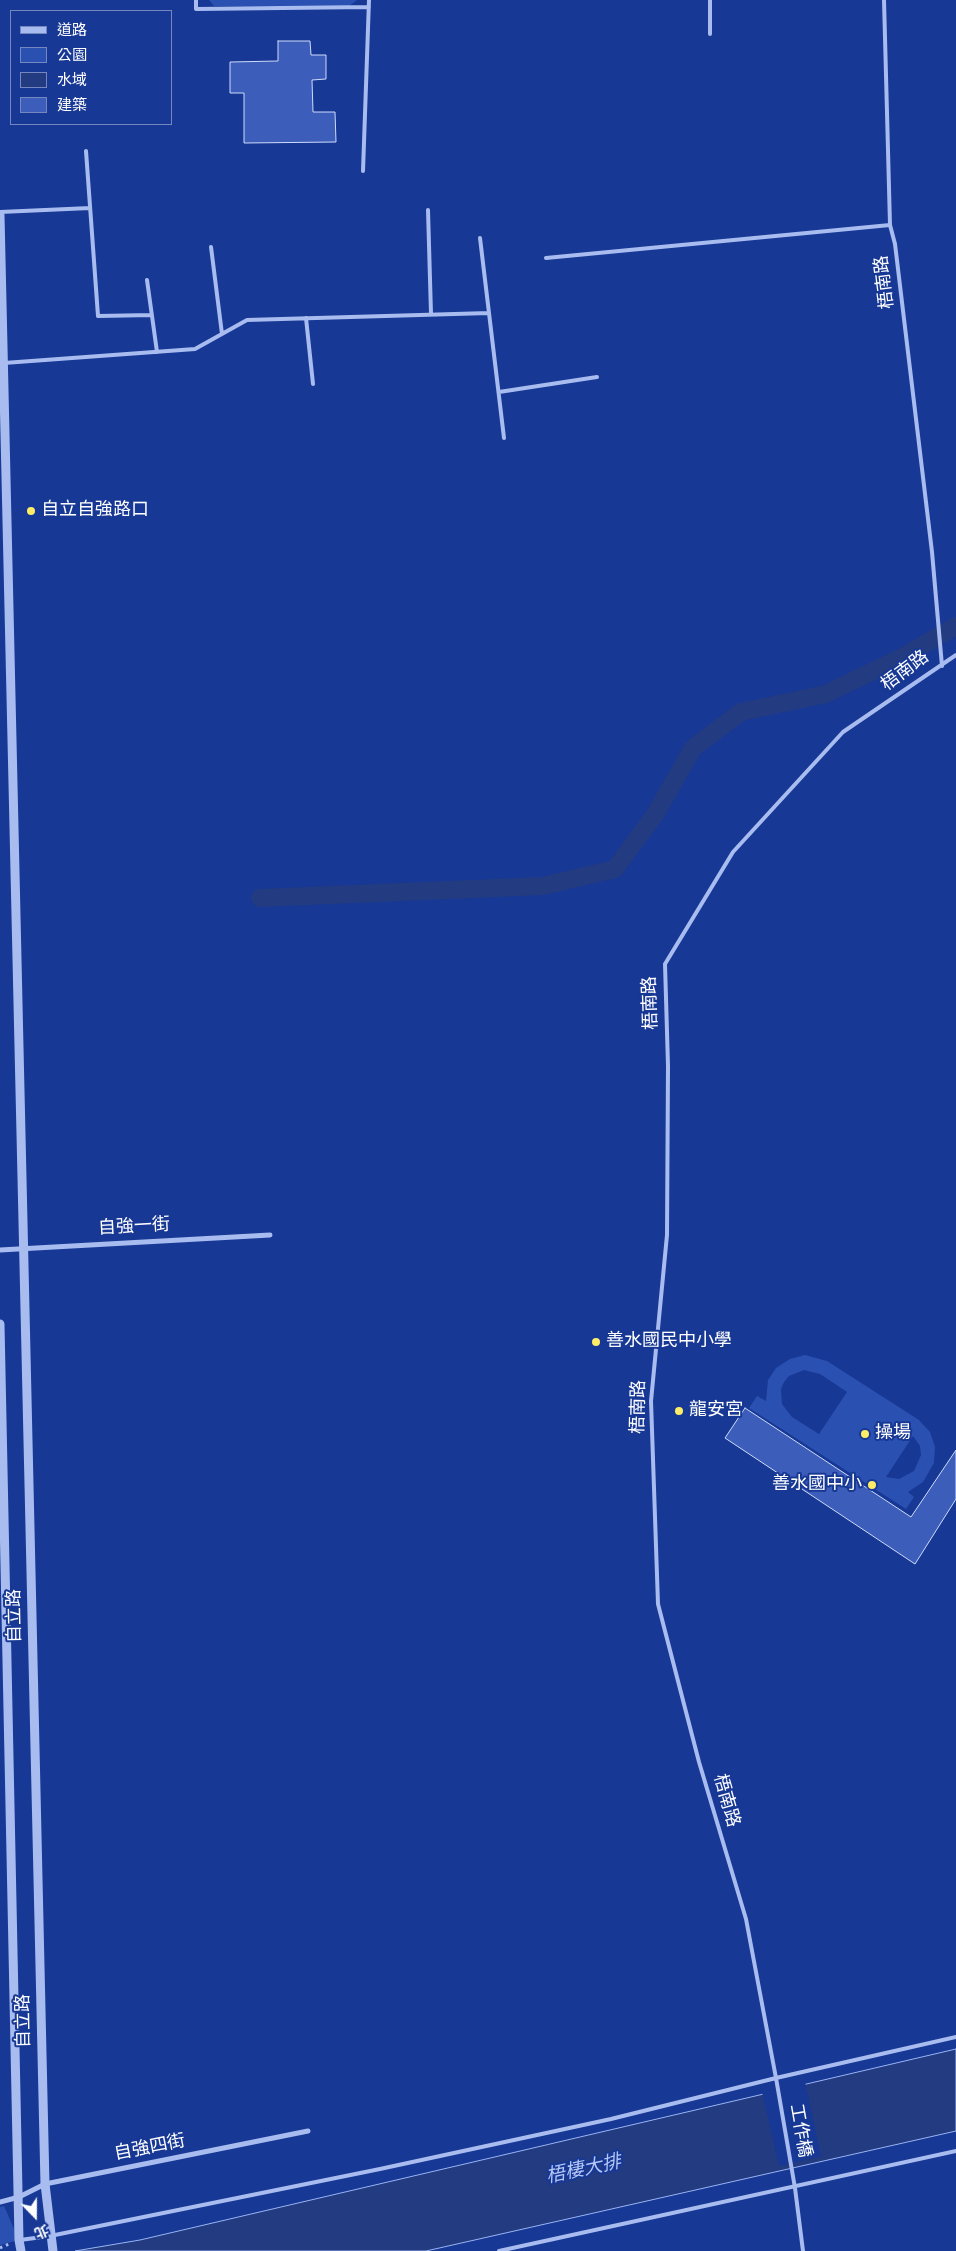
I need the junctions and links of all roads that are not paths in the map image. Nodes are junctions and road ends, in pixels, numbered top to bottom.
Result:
1 (196, 0) edge
2 (369, 0) edge
3 (710, 0) edge
4 (884, 0) edge
5 (369, 7) junction
6 (710, 34) dead end
7 (86, 151) dead end
8 (363, 171) dead end
9 (90, 208) junction
10 (428, 210) dead end
11 (0, 213) edge
12 (890, 225) junction
13 (480, 238) dead end
14 (211, 248) dead end
15 (546, 258) dead end
16 (147, 280) dead end
17 (489, 312) junction
18 (432, 314) junction
19 (152, 315) junction
20 (306, 318) junction
21 (222, 334) junction
22 (157, 352) junction
23 (4, 362) junction
24 (598, 377) dead end
25 (313, 384) dead end
26 (499, 392) junction
27 (504, 438) dead end
28 (956, 655) edge
29 (942, 666) junction
30 (270, 1235) dead end
31 (24, 1248) junction
32 (0, 1250) edge
33 (0, 1324) edge
34 (956, 2037) edge
35 (776, 2078) junction
36 (308, 2132) dead end
37 (956, 2151) edge
38 (46, 2184) junction
39 (795, 2188) junction
40 (19, 2197) junction
41 (0, 2202) edge
42 (50, 2236) junction
43 (19, 2240) junction
44 (21, 2251) edge
45 (52, 2251) edge
46 (499, 2251) edge
47 (803, 2251) edge

1 - 5 lane
2 - 5 lane
3 - 6 lane
4 - 12 lane, 梧南路
5 - 8 lane
7 - 9 lane
9 - 11 lane
9 - 19 lane
10 - 18 lane
11 - 23 street, 自立路
12 - 15 lane
12 - 29 lane, 梧南路
13 - 17 lane
14 - 21 lane
16 - 19 lane
17 - 18 lane
17 - 26 lane
18 - 20 lane
19 - 22 lane
20 - 21 lane
20 - 25 lane
21 - 22 lane
22 - 23 lane
23 - 31 street, 自立路
24 - 26 lane
26 - 27 lane
28 - 29 lane
29 - 35 lane, 梧南路
30 - 31 street, 自強一街
31 - 32 street, 自強一街
31 - 38 street, 自立路
33 - 40 street, 自立路
34 - 35 lane
35 - 39 lane, 工作橋
35 - 42 lane
36 - 38 street, 自強四街
37 - 39 lane
38 - 40 street, 自強四街
38 - 42 street, 自立路
39 - 46 lane
39 - 47 lane
40 - 41 street, 自強四街
40 - 43 street, 自立路
42 - 43 lane
42 - 45 street, 自立路
43 - 44 street, 自立路

